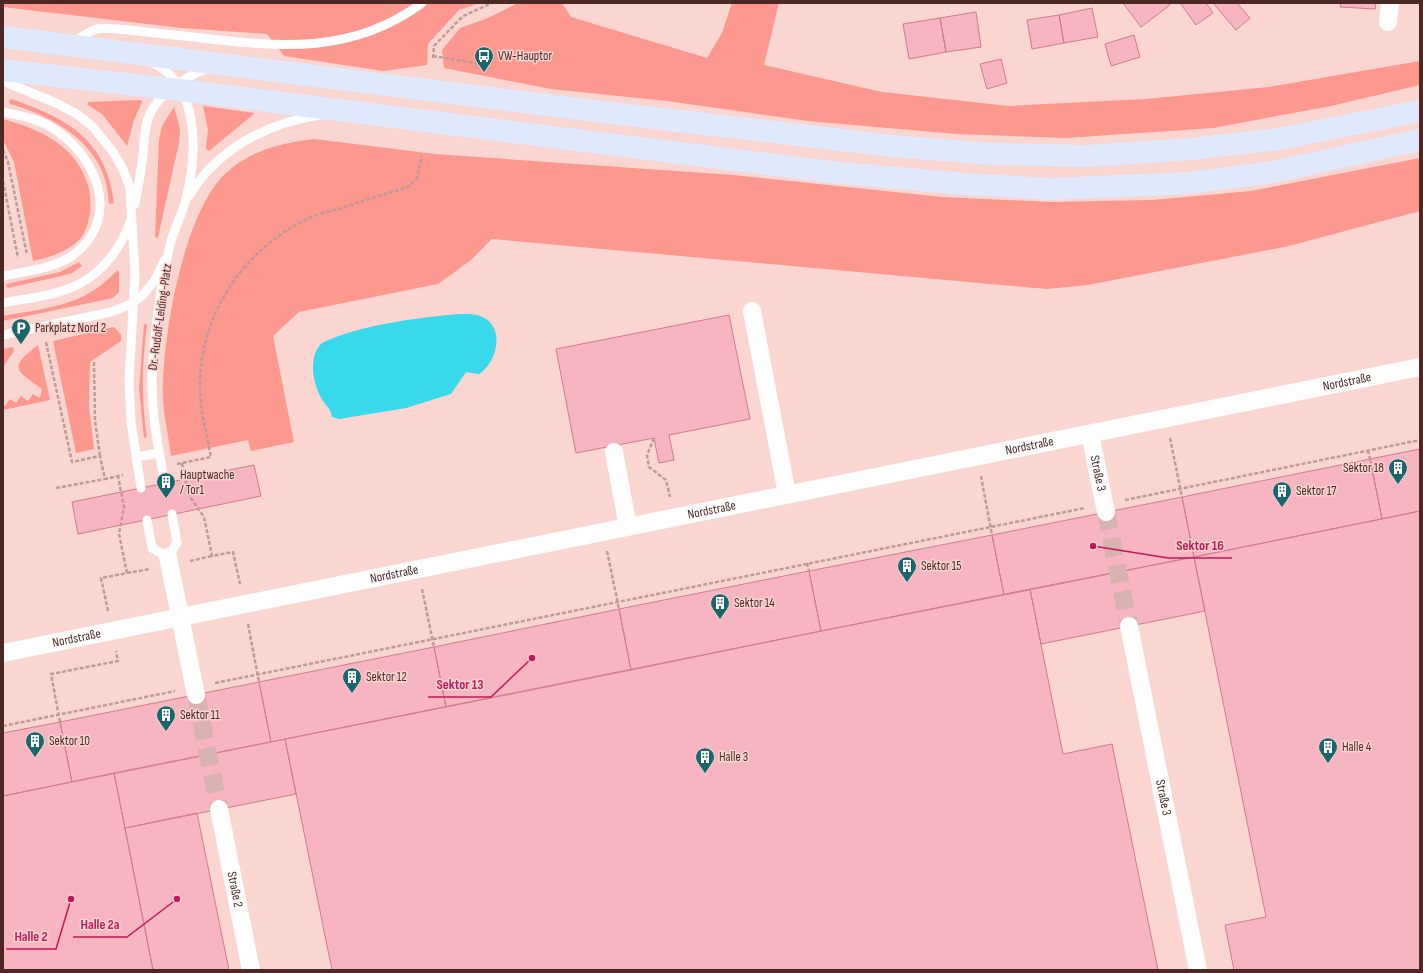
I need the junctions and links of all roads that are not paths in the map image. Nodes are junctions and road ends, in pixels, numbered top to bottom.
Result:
1 (422, 3) edge
2 (1390, 3) edge
3 (1388, 22) dead end
4 (3, 37) edge
5 (67, 45) junction
6 (134, 54) junction
7 (228, 65) junction
8 (3, 70) edge
9 (3, 81) edge
10 (176, 88) junction
11 (1420, 111) edge
12 (3, 112) edge
13 (345, 112) junction
14 (1420, 140) edge
15 (186, 200) junction
16 (133, 216) junction
17 (170, 245) junction
18 (3, 276) edge
19 (134, 302) junction
20 (3, 303) edge
21 (752, 311) dead end
22 (3, 335) edge
23 (1420, 367) edge
24 (1090, 434) junction
25 (614, 452) dead end
26 (159, 453) junction
27 (136, 457) junction
28 (165, 483) dead end
29 (141, 488) dead end
30 (787, 494) junction
31 (1105, 508) tunnel mouth
32 (172, 514) dead end
33 (147, 520) dead end
34 (628, 527) junction
35 (168, 557) junction
36 (180, 617) junction
37 (1129, 626) tunnel mouth
38 (3, 653) edge
39 (195, 691) tunnel mouth
40 (218, 809) tunnel mouth
41 (251, 970) edge
42 (1198, 970) edge

1 - 5 lane
2 - 3 street
4 - 5 main road
5 - 6 main road
6 - 7 main road
6 - 10 lane
7 - 10 lane
7 - 11 main road
8 - 10 main road
9 - 16 lane
10 - 13 main road
10 - 15 lane
10 - 16 lane
12 - 18 lane
13 - 14 main road
13 - 15 lane
15 - 17 lane, Dr.-Rudolf-Leiding-Platz
16 - 19 lane, Dr.-Rudolf-Leiding-Platz
16 - 20 lane
17 - 19 lane
17 - 26 lane, Dr.-Rudolf-Leiding-Platz
19 - 22 lane
19 - 27 lane, Dr.-Rudolf-Leiding-Platz
21 - 30 street
23 - 24 street, Nordstraße
24 - 30 street, Nordstraße
24 - 31 street, Straße 3
25 - 34 street
26 - 27 lane
26 - 28 lane, Dr.-Rudolf-Leiding-Platz
27 - 29 lane, Dr.-Rudolf-Leiding-Platz
30 - 34 street, Nordstraße
32 - 35 lane
33 - 35 lane
34 - 36 street, Nordstraße
35 - 36 street
36 - 38 street, Nordstraße
36 - 39 street
37 - 42 street, Straße 3
40 - 41 street, Straße 2

